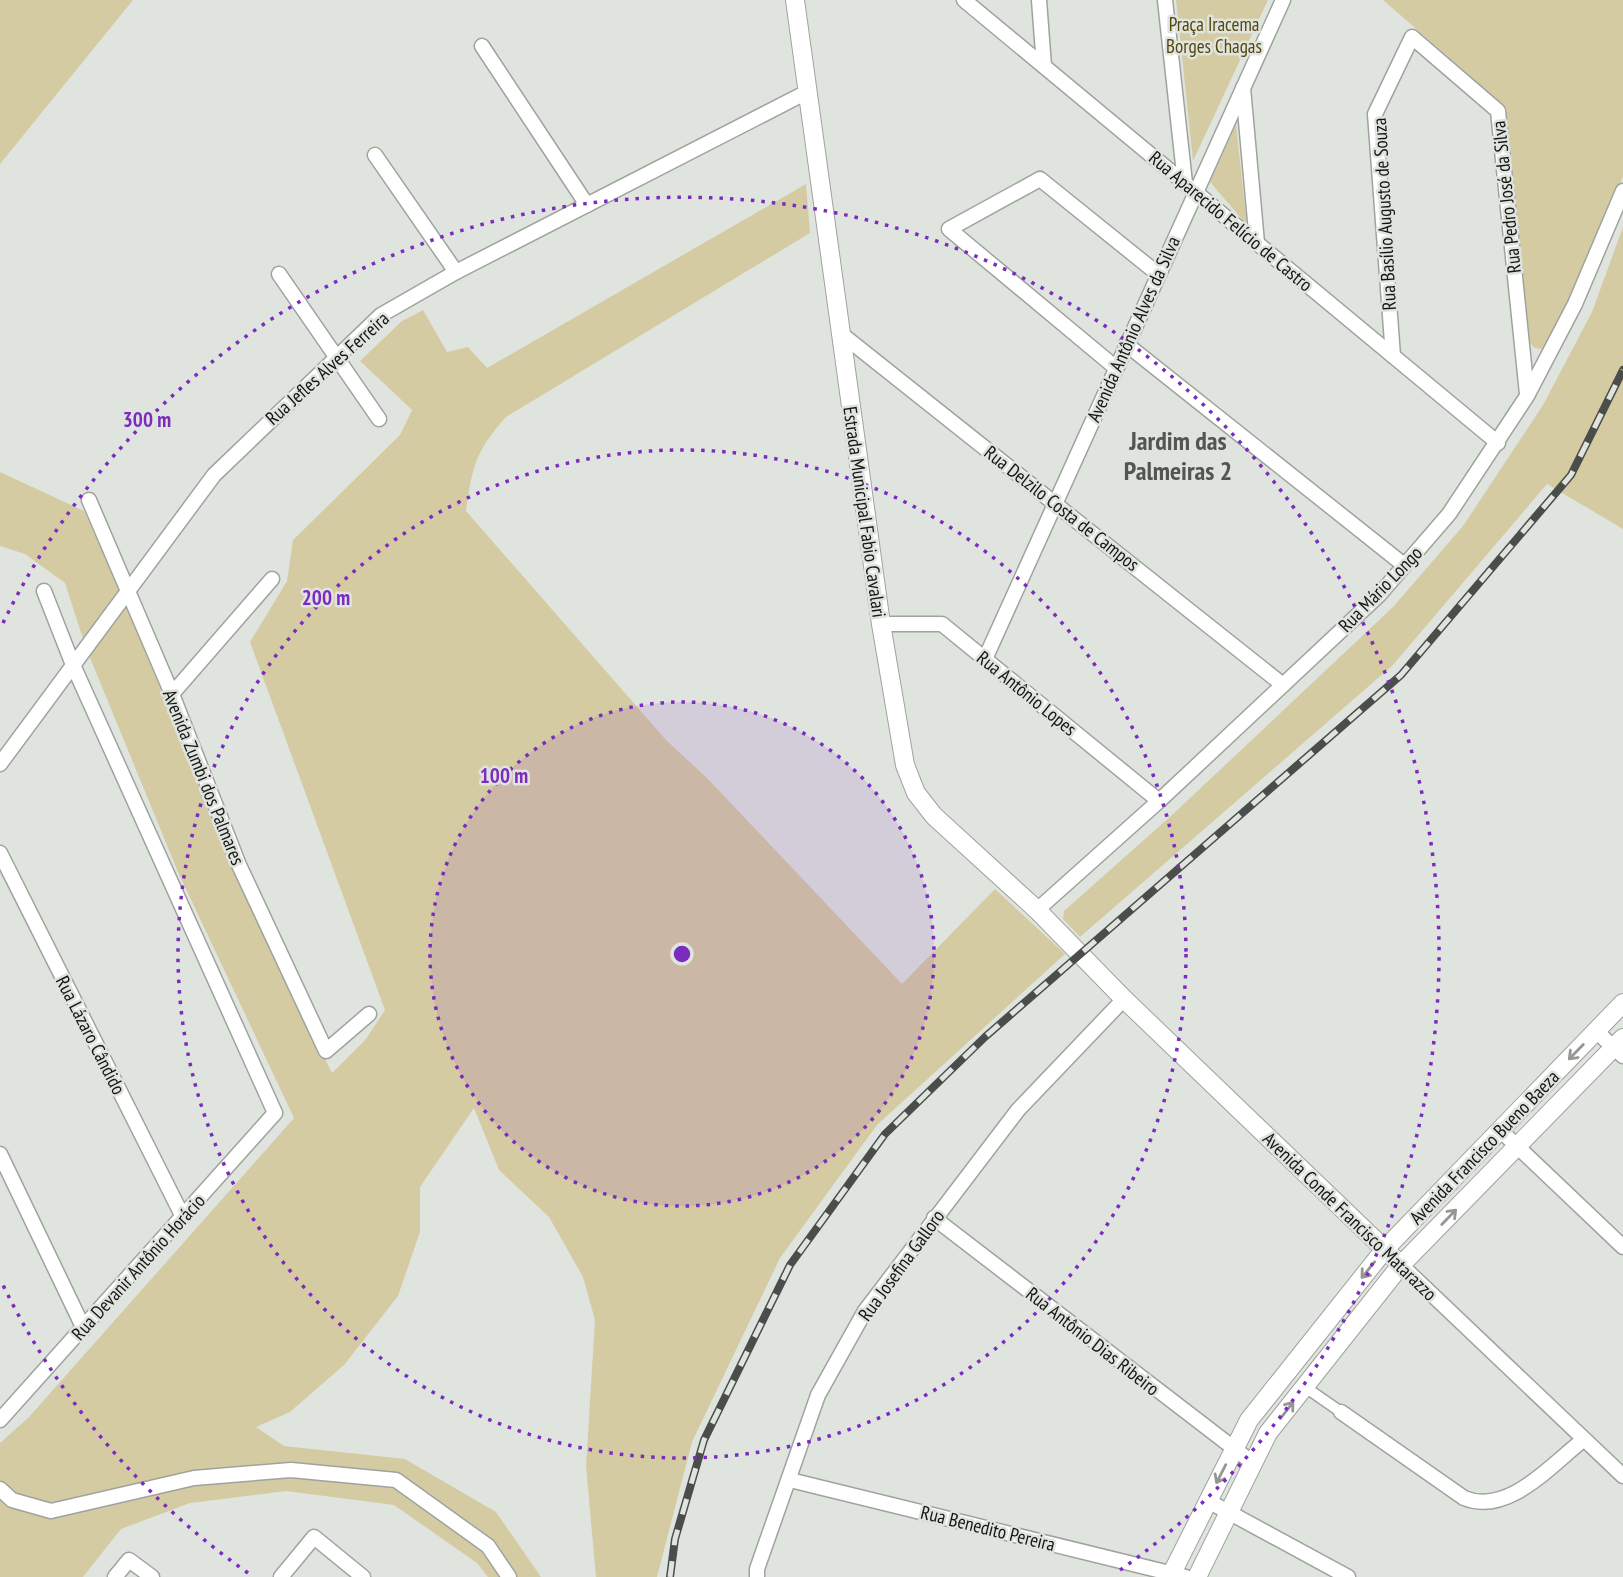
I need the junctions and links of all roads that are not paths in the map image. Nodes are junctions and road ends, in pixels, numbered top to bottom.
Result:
1 (795, 0) edge
2 (964, 0) edge
3 (1039, 0) edge
4 (1165, 0) edge
5 (1283, 0) edge
6 (1412, 37) joint
7 (482, 46) dead end
8 (1044, 66) junction
9 (1243, 86) junction
10 (807, 92) junction
11 (375, 155) dead end
12 (1190, 188) junction
13 (1623, 191) edge
14 (587, 205) junction
15 (1257, 243) junction
16 (456, 272) junction
17 (279, 274) dead end
18 (1158, 274) junction
19 (840, 333) junction
20 (1126, 344) junction
21 (1393, 356) junction
22 (336, 357) junction
23 (1116, 368) junction
24 (1527, 396) junction
25 (379, 419) dead end
26 (1498, 443) junction
27 (89, 500) dead end
28 (1055, 502) junction
29 (1404, 565) junction
30 (272, 579) dead end
31 (44, 590) dead end
32 (128, 591) junction
33 (881, 624) junction
34 (985, 659) junction
35 (73, 665) junction
36 (1283, 685) junction
37 (172, 694) junction
38 (0, 764) edge
39 (1159, 801) junction
40 (0, 853) edge
41 (1037, 911) junction
42 (1080, 954) joint
43 (1124, 999) junction
44 (1623, 1003) edge
45 (369, 1014) dead end
46 (1596, 1031) junction
47 (1620, 1047) edge
48 (1500, 1130) junction
49 (1517, 1146) junction
50 (0, 1154) edge
51 (183, 1217) junction
52 (934, 1218) junction
53 (1623, 1247) edge
54 (1385, 1250) junction
55 (1401, 1265) junction
56 (84, 1328) junction
57 (1305, 1387) junction
58 (1341, 1412) joint
59 (0, 1420) edge
60 (1583, 1440) junction
61 (1234, 1449) junction
62 (1253, 1463) junction
63 (1623, 1476) edge
64 (790, 1480) junction
65 (0, 1489) edge
66 (1208, 1501) junction
67 (1229, 1512) junction
68 (1176, 1576) edge
69 (115, 1577) edge
70 (152, 1577) edge
71 (281, 1577) edge
72 (363, 1577) edge
73 (509, 1577) edge
74 (757, 1577) edge
75 (1197, 1577) edge
76 (1348, 1577) edge

1 - 10 street, Estrada Municipal Fabio Cavalari
2 - 8 street, Rua Aparecido Felício de Castro
3 - 8 street
4 - 12 street
5 - 9 street, Avenida Antônio Alves da Silva
6 - 21 street, Rua Basílio Augusto de Souza
6 - 24 street, Rua Pedro José da Silva
7 - 14 street
8 - 12 street, Rua Aparecido Felício de Castro
9 - 12 street, Avenida Antônio Alves da Silva
9 - 15 street
10 - 14 street, Rua Jefles Alves Ferreira
10 - 19 street, Estrada Municipal Fabio Cavalari
11 - 16 street
12 - 15 street, Rua Aparecido Felício de Castro
12 - 18 street, Avenida Antônio Alves da Silva
13 - 24 street, Rua Mário Longo
14 - 16 street, Rua Jefles Alves Ferreira
15 - 21 street, Rua Aparecido Felício de Castro
16 - 22 street, Rua Jefles Alves Ferreira
17 - 22 street
18 - 20 street, Avenida Antônio Alves da Silva
18 - 23 street
19 - 28 street, Rua Delzilo Costa de Campos
19 - 33 street, Estrada Municipal Fabio Cavalari
20 - 23 street, Avenida Antônio Alves da Silva
20 - 29 street
21 - 26 street, Rua Aparecido Felício de Castro
22 - 25 street
22 - 32 street, Rua Jefles Alves Ferreira
23 - 28 street, Avenida Antônio Alves da Silva
24 - 26 street, Rua Mário Longo
26 - 29 street, Rua Mário Longo
27 - 32 street, Avenida Zumbi dos Palmares
28 - 34 street, Avenida Antônio Alves da Silva
28 - 36 street, Rua Delzilo Costa de Campos
29 - 36 street, Rua Mário Longo
30 - 37 street
31 - 35 street
32 - 35 street, Rua Jefles Alves Ferreira
32 - 37 street, Avenida Zumbi dos Palmares
33 - 34 street, Rua Antônio Lopes
33 - 41 street, Estrada Municipal Fabio Cavalari
34 - 39 street, Rua Antônio Lopes
35 - 38 street, Rua Jefles Alves Ferreira
35 - 51 street, Rua Devanir Antônio Horácio
36 - 39 street, Rua Mário Longo
37 - 45 street, Avenida Zumbi dos Palmares
39 - 41 street, Rua Mário Longo
40 - 51 street, Rua Lázaro Cândido
41 - 42 street, Estrada Municipal Fabio Cavalari
42 - 43 street, Avenida Conde Francisco Matarazzo
43 - 52 street, Rua Josefina Galloro
43 - 54 street, Avenida Conde Francisco Matarazzo
44 - 46 street, Avenida Francisco Bueno Baeza
46 - 47 street
46 -> 48 street, Avenida Francisco Bueno Baeza
47 - 49 street, Avenida Francisco Bueno Baeza
48 - 49 street
48 - 54 street, Avenida Francisco Bueno Baeza
49 - 53 street
55 -> 49 street, Avenida Francisco Bueno Baeza
50 - 56 street
51 - 56 street, Rua Devanir Antônio Horácio
52 - 61 street, Rua Antônio Dias Ribeiro
52 - 64 street, Rua Josefina Galloro
54 - 55 street, Avenida Conde Francisco Matarazzo
54 -> 61 street, Avenida Francisco Bueno Baeza
55 - 57 street, Avenida Francisco Bueno Baeza
55 - 60 street, Avenida Conde Francisco Matarazzo
56 - 59 street, Rua Devanir Antônio Horácio
57 - 58 street
62 -> 57 street, Avenida Francisco Bueno Baeza
58 - 60 street
60 - 63 street, Avenida Conde Francisco Matarazzo
61 - 62 street, Rua Antônio Dias Ribeiro
61 -> 66 street, Avenida Francisco Bueno Baeza
62 - 67 street, Avenida Francisco Bueno Baeza
64 - 68 street, Rua Benedito Pereira
64 - 74 street, Rua Josefina Galloro
65 - 73 street
66 - 67 street
66 - 68 street, Avenida Francisco Bueno Baeza
67 - 75 street, Avenida Francisco Bueno Baeza
67 - 76 street
69 - 70 street
71 - 72 street

